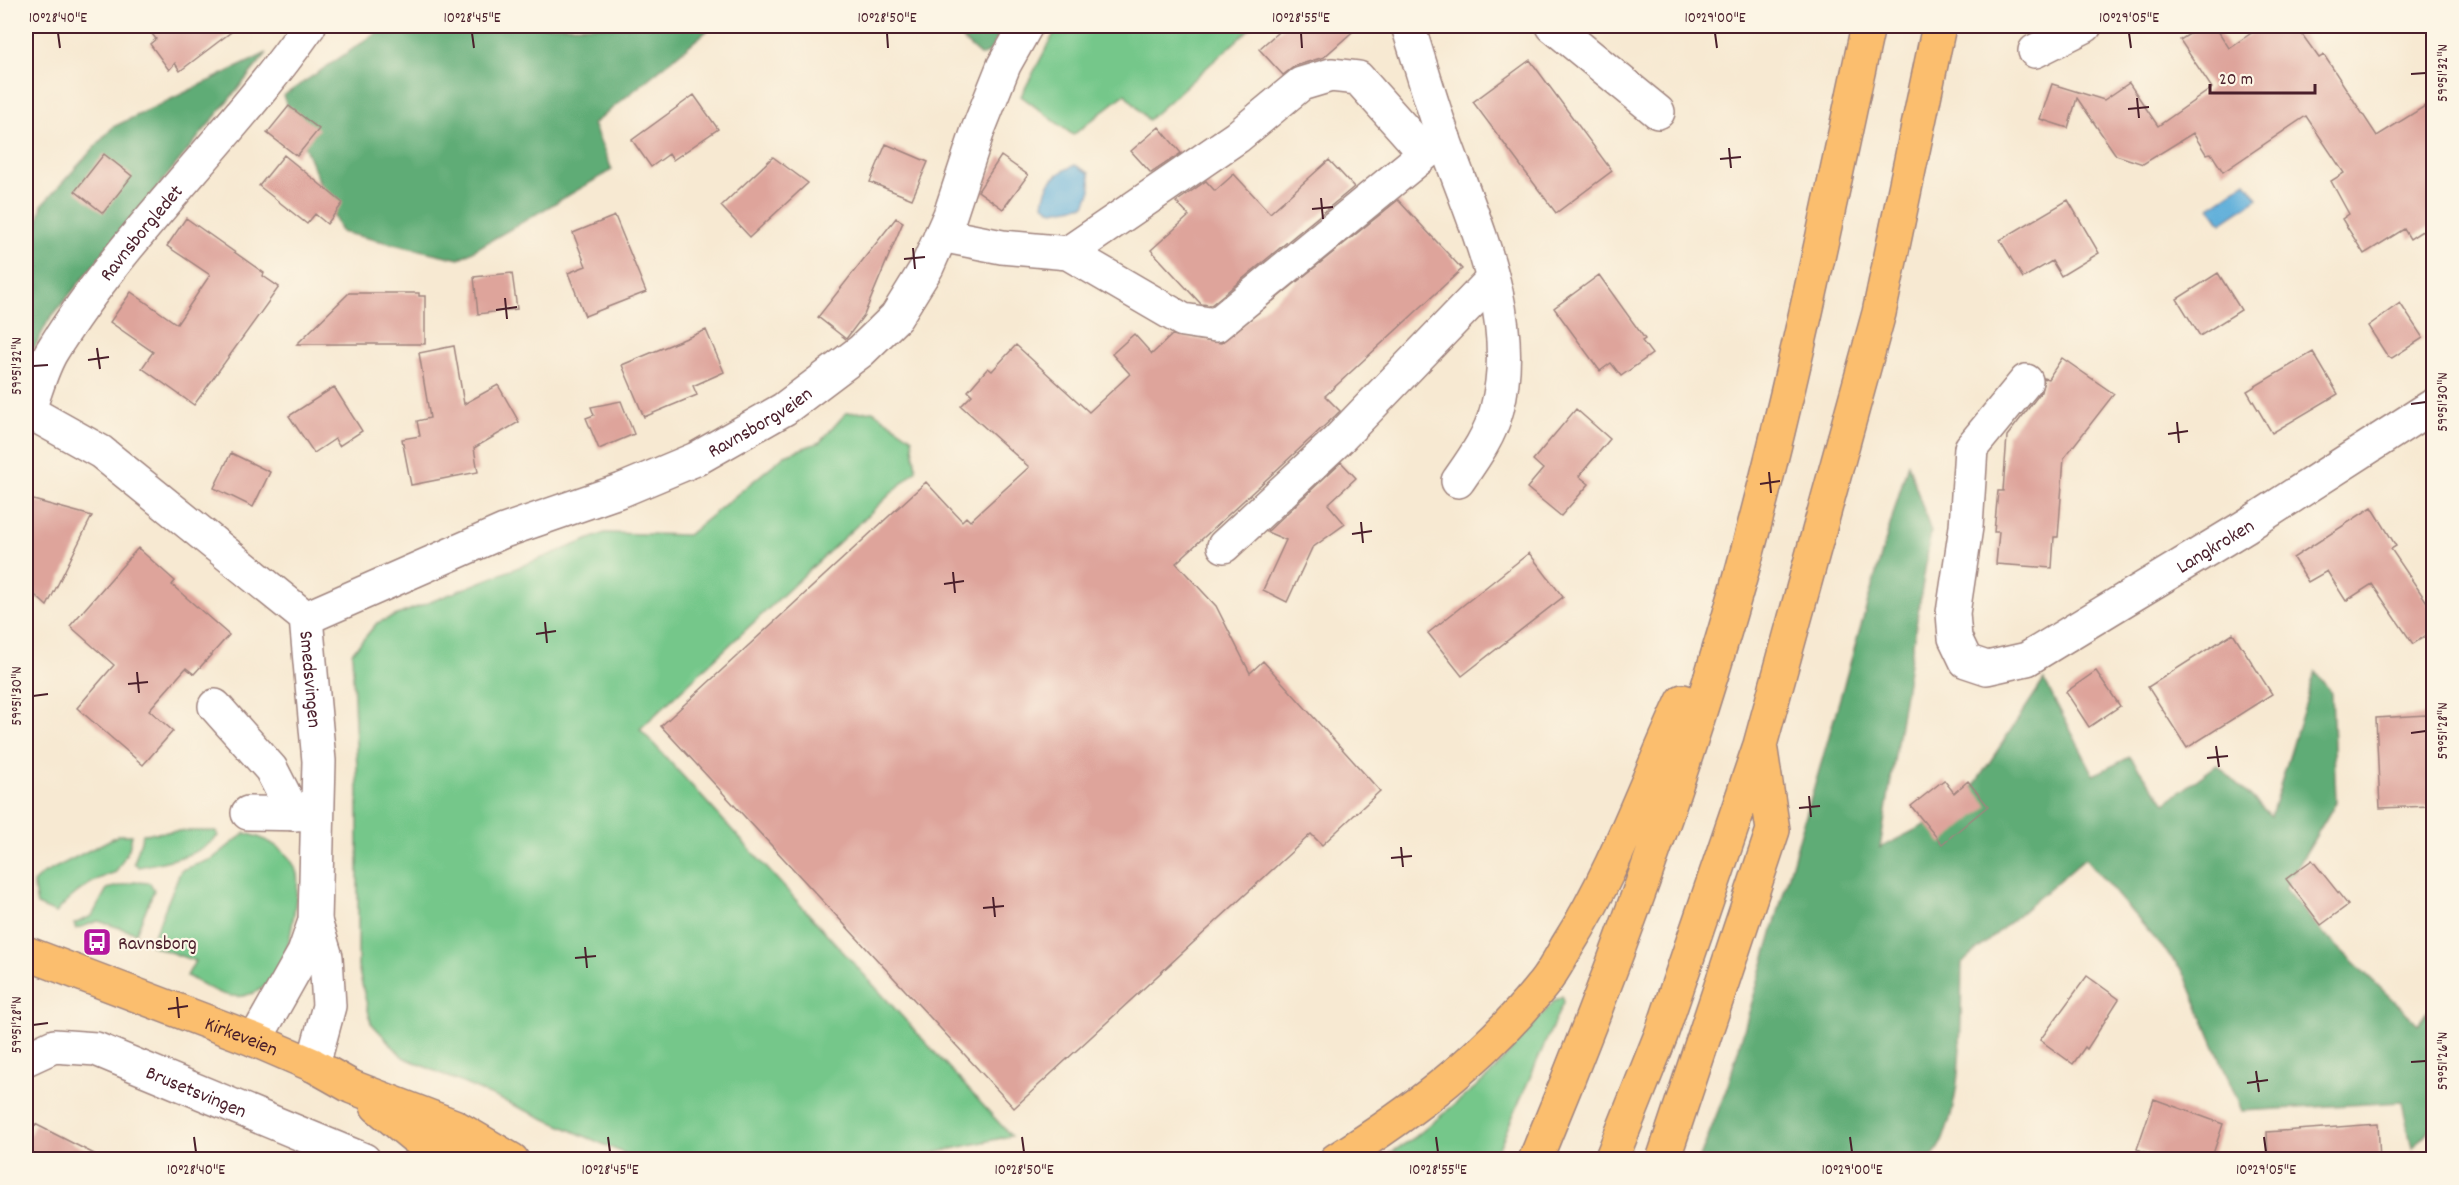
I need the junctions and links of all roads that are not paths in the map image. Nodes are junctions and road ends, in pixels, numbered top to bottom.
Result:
1 (309, 26) edge
2 (1026, 26) edge
3 (1408, 26) edge
4 (1553, 26) edge
5 (1868, 26) edge
6 (1938, 26) edge
7 (2085, 26) edge
8 (2035, 51) dead end
9 (1658, 112) dead end
10 (1435, 146) junction
11 (941, 235) junction
12 (1068, 253) junction
13 (1492, 280) junction
14 (2026, 381) dead end
15 (2433, 405) edge
16 (27, 411) edge
17 (1458, 481) dead end
18 (1224, 546) dead end
19 (1738, 582) junction
20 (306, 618) junction
21 (215, 706) dead end
22 (1760, 745) junction
23 (248, 813) dead end
24 (307, 814) junction
25 (315, 921) junction
26 (26, 953) edge
27 (26, 972) edge
28 (128, 992) junction
29 (255, 1040) junction
30 (26, 1059) edge
31 (313, 1065) junction
32 (352, 1087) junction
33 (364, 1160) edge
34 (453, 1160) edge
35 (512, 1160) edge
36 (1336, 1160) edge
37 (1535, 1160) edge
38 (1611, 1160) edge
39 (1663, 1160) edge

1 - 16 street, Ravnsborgledet
2 - 11 street, Ravnsborgveien
3 - 10 street
4 - 9 street
5 - 19 main road
6 - 22 main road
7 - 8 street
10 - 12 street
10 - 12 street
10 - 13 street
11 - 12 street
11 - 20 street, Ravnsborgveien
13 - 17 street
13 - 18 street
14 - 15 street, Langkroken
16 - 20 street, Smedsvingen
19 - 36 main road
19 - 37 main road
20 - 24 street, Smedsvingen
21 - 24 street
22 - 38 main road
22 - 39 main road
23 - 24 street
24 - 25 street, Smedsvingen
25 - 29 street, Smedsvingen
25 - 31 street
26 - 28 main road, Kirkeveien
27 - 28 main road, Kirkeveien
28 - 29 main road, Kirkeveien
29 - 31 main road, Kirkeveien
30 - 33 street, Brusetsvingen
31 - 32 main road, Kirkeveien
32 - 34 main road, Kirkeveien
32 - 35 main road, Kirkeveien

